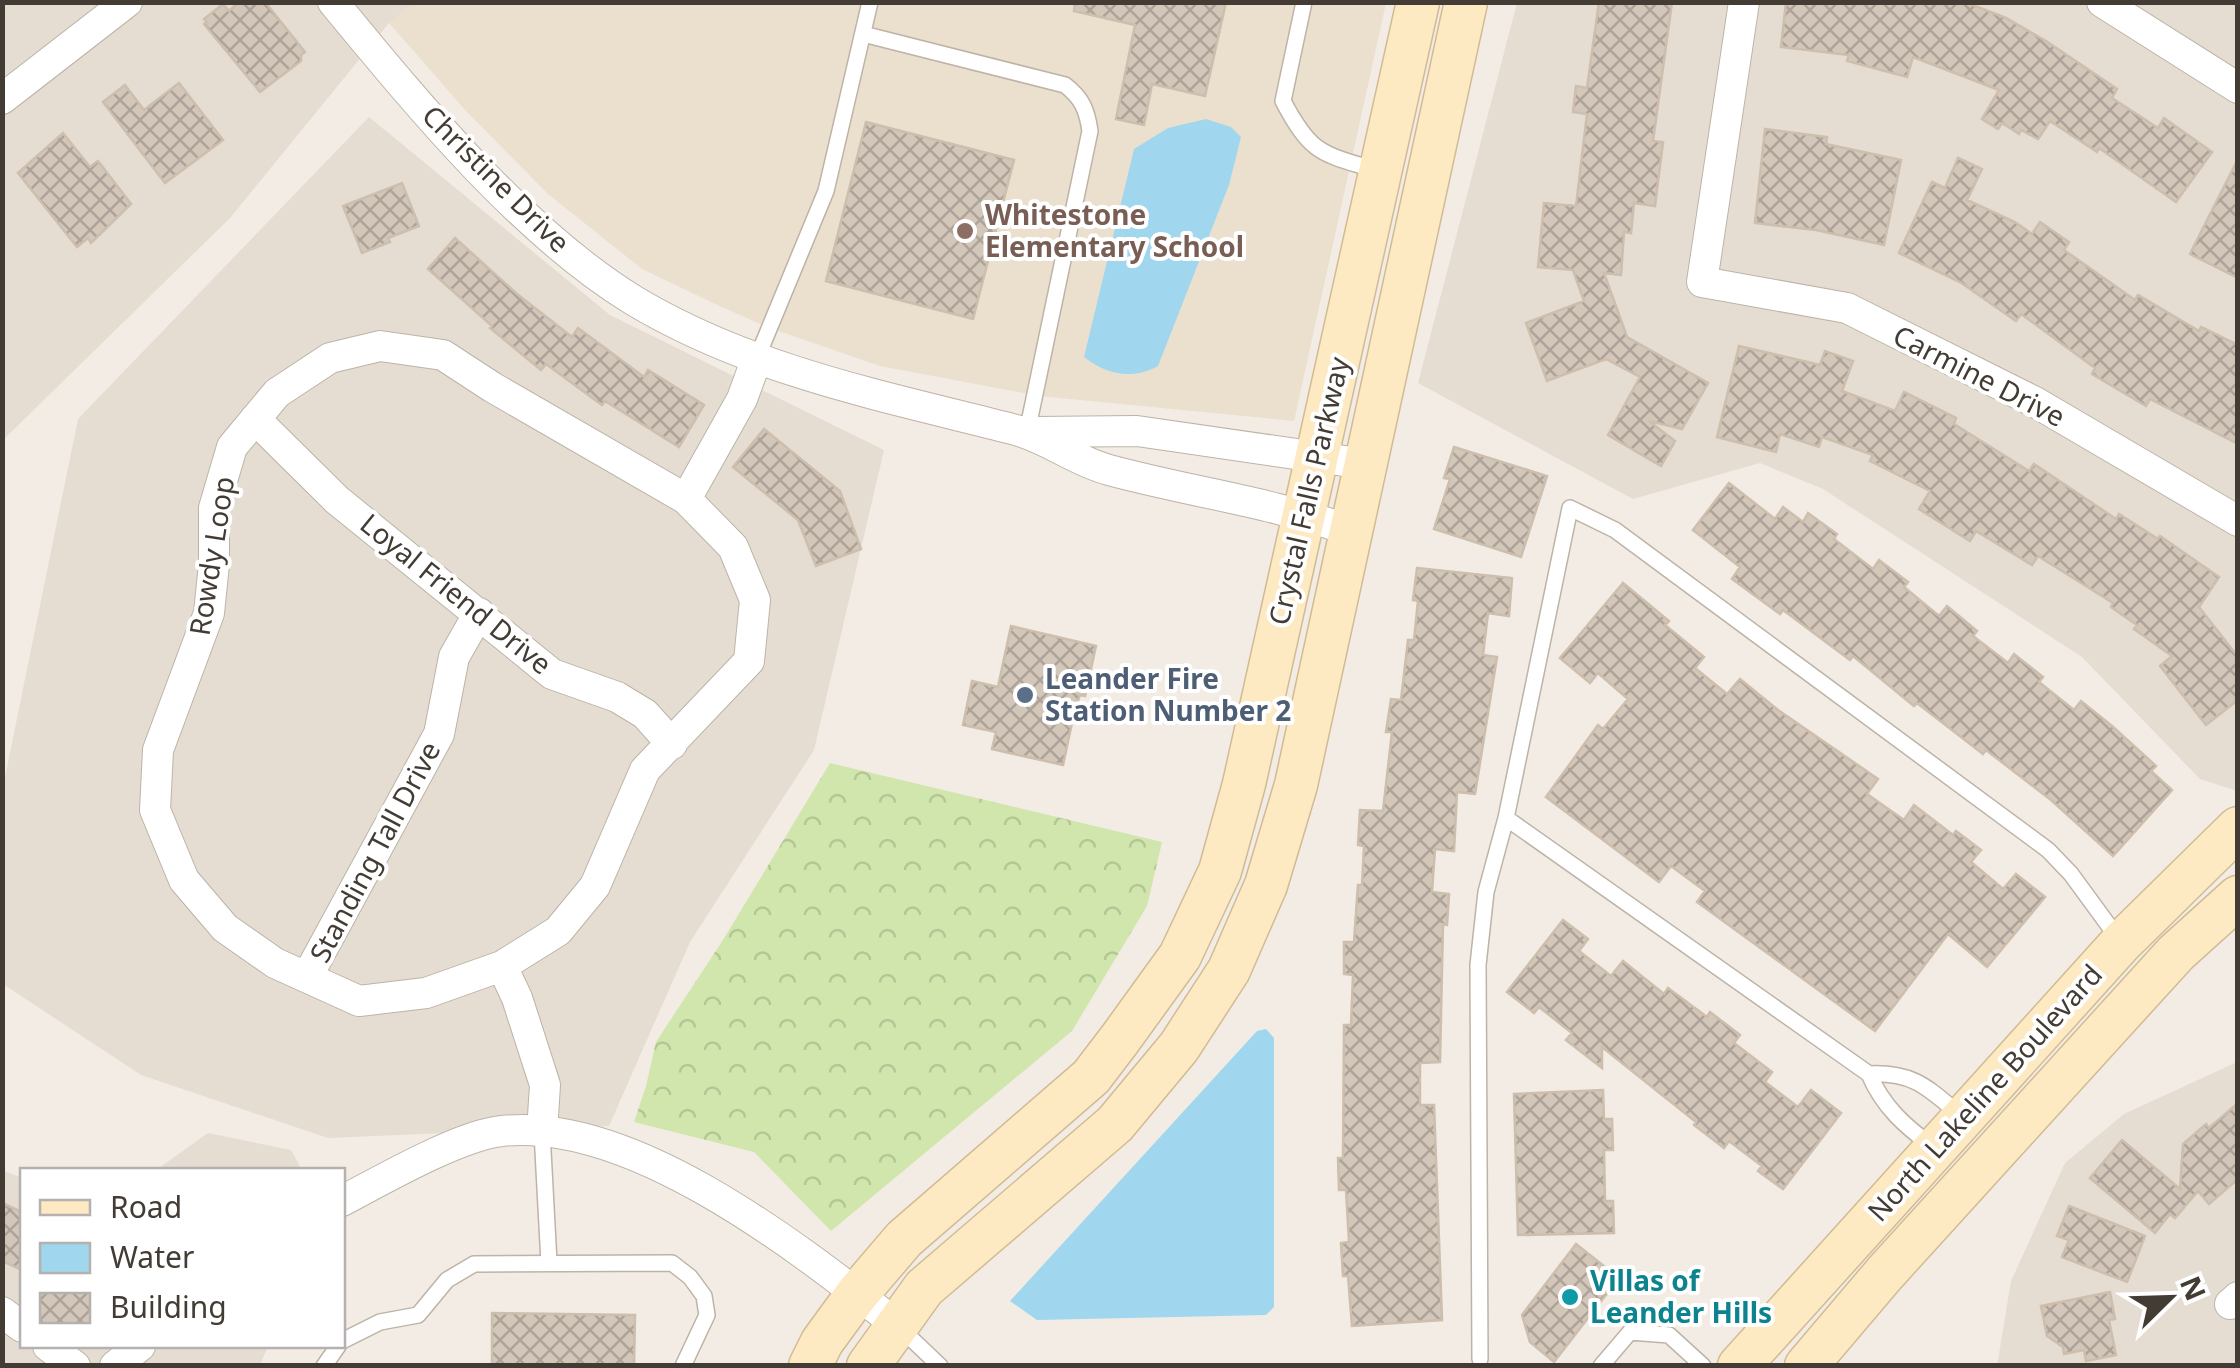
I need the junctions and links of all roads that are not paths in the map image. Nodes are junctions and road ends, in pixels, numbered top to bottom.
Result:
1 (127, 2) edge
2 (333, 2) edge
3 (870, 2) edge
4 (1304, 2) edge
5 (1418, 2) edge
6 (1466, 2) edge
7 (1744, 2) edge
8 (2102, 2) edge
9 (863, 34) junction
10 (2238, 88) edge
11 (2, 99) edge
12 (1380, 172) junction
13 (757, 358) junction
14 (256, 419) junction
15 (1027, 432) junction
16 (1318, 456) junction
17 (1365, 464) junction
18 (686, 499) junction
19 (1304, 514) junction
20 (2238, 521) edge
21 (1351, 531) junction
22 (479, 614) junction
23 (672, 744) junction
24 (1506, 818) junction
25 (2238, 828) edge
26 (2238, 897) edge
27 (2122, 943) junction
28 (502, 966) junction
29 (306, 977) junction
30 (1870, 1074) junction
31 (542, 1132) junction
32 (1948, 1132) junction
33 (345, 1200) edge
34 (548, 1262) junction
35 (857, 1294) junction
36 (896, 1324) junction
37 (345, 1340) edge
38 (51, 1348) edge
39 (138, 1348) edge
40 (1480, 1359) dead end
41 (76, 1366) edge
42 (115, 1366) edge
43 (683, 1366) edge
44 (810, 1366) edge
45 (868, 1366) edge
46 (940, 1366) edge
47 (1601, 1366) edge
48 (1703, 1366) edge
49 (1738, 1366) edge
50 (1806, 1366) edge

1 - 11 street
2 - 13 street, Christine Drive
3 - 9 lane
4 - 12 lane
5 - 12 street, Crystal Falls Parkway
6 - 17 street, Crystal Falls Parkway
7 - 20 street, Carmine Drive
8 - 10 street
9 - 13 lane
9 - 15 lane
12 - 16 street, Crystal Falls Parkway
13 - 15 street, Christine Drive
13 - 18 street
14 - 18 street, Rowdy Loop
14 - 22 street, Loyal Friend Drive
14 - 29 street, Rowdy Loop
15 - 16 street, Christine Drive
15 - 19 street, Christine Drive
16 - 17 street, Christine Drive
16 - 19 street, Crystal Falls Parkway
17 - 21 street, Crystal Falls Parkway
18 - 23 street, Rowdy Loop
19 - 21 street, Christine Drive
19 - 35 street, Crystal Falls Parkway
21 - 36 street, Crystal Falls Parkway
22 - 23 street, Loyal Friend Drive
22 - 29 street, Standing Tall Drive
23 - 28 street, Rowdy Loop
24 - 27 lane
24 - 30 lane
24 - 40 lane
25 - 27 street, North Lakeline Boulevard
26 - 50 street, North Lakeline Boulevard
27 - 32 street, North Lakeline Boulevard
28 - 29 street, Rowdy Loop
28 - 31 street
30 - 32 lane
30 - 32 lane
31 - 33 street
31 - 34 lane
31 - 35 street
32 - 49 street, North Lakeline Boulevard
34 - 37 lane
34 - 43 lane
35 - 36 street
35 - 44 street, Crystal Falls Parkway
36 - 45 street, Crystal Falls Parkway
36 - 46 lane
38 - 41 street
39 - 42 street
47 - 48 lane

